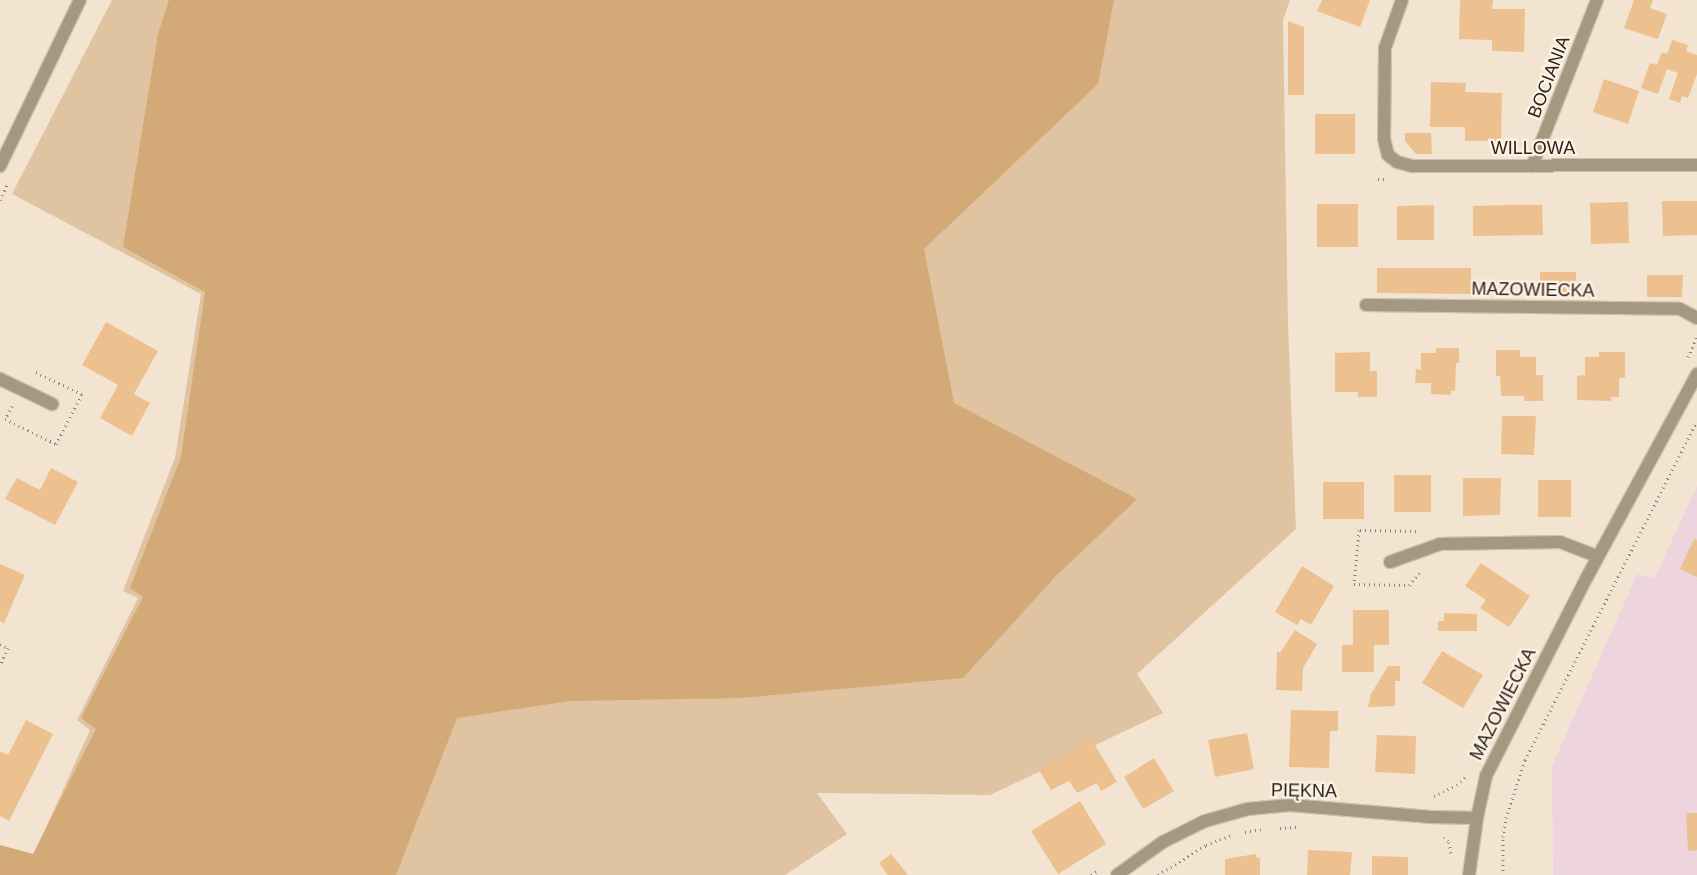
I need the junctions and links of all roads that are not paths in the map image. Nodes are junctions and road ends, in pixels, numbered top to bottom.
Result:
1 (80, 0) edge
2 (1402, 0) edge
3 (1597, 0) edge
4 (1697, 165) edge
5 (0, 166) edge
6 (1532, 166) junction
7 (1366, 305) dead end
8 (1697, 318) edge
9 (1697, 374) edge
10 (0, 379) edge
11 (52, 404) dead end
12 (1597, 556) junction
13 (1390, 562) dead end
14 (1477, 818) junction
15 (1116, 875) edge
16 (1469, 875) edge

1 - 5 street
2 - 6 street, WILLOWA
3 - 6 street, BOCIANIA
4 - 6 street, WILLOWA
7 - 8 street, MAZOWIECKA
9 - 12 street, MAZOWIECKA
10 - 11 street
12 - 13 street
12 - 14 street, MAZOWIECKA
14 - 15 street, PIĘKNA
14 - 16 street, MAZOWIECKA

